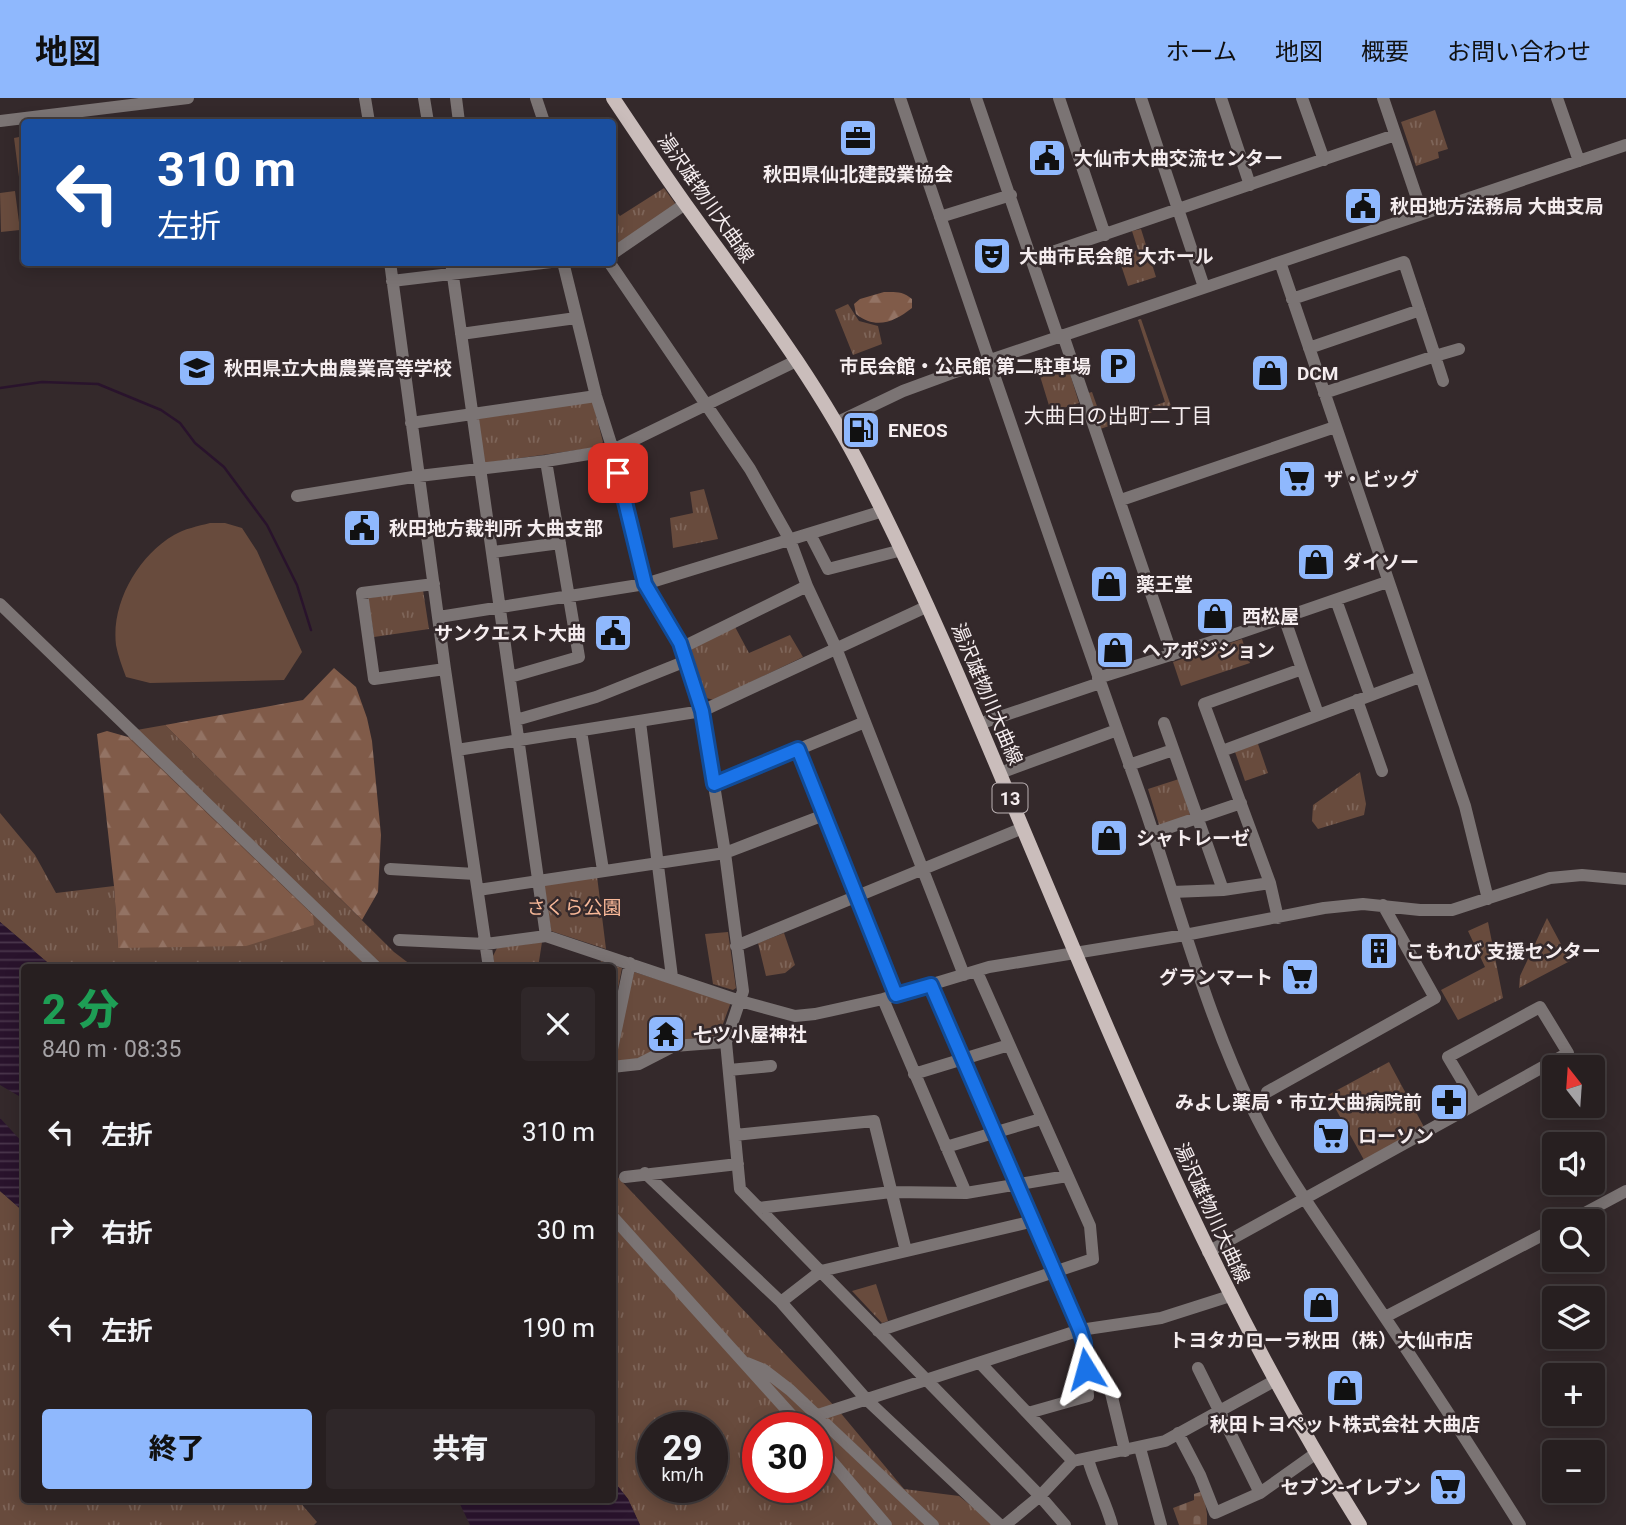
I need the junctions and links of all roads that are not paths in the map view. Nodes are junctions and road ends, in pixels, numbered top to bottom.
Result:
1 (188, 98) edge
2 (365, 98) edge
3 (425, 98) edge
4 (456, 98) edge
5 (536, 98) edge
6 (612, 98) edge
7 (900, 98) edge
8 (976, 98) edge
9 (1059, 98) edge
10 (1141, 98) edge
11 (1221, 98) edge
12 (1302, 98) edge
13 (1383, 98) edge
14 (1557, 98) edge
15 (139, 101) edge
16 (368, 119) edge
17 (428, 119) edge
18 (459, 119) edge
19 (543, 119) edge
20 (0, 121) edge
21 (1395, 135) junction
22 (1626, 145) edge
23 (1324, 160) junction
24 (1579, 161) junction
25 (1250, 185) junction
26 (1011, 195) junction
27 (685, 204) junction
28 (1178, 209) junction
29 (1422, 214) junction
30 (940, 217) junction
31 (1105, 234) junction
32 (616, 251) edge
33 (1032, 259) junction
34 (1280, 262) junction
35 (390, 266) edge
36 (485, 266) edge
37 (564, 266) edge
38 (612, 266) edge
39 (452, 268) edge
40 (392, 281) junction
41 (1204, 287) junction
42 (1292, 299) junction
43 (1420, 310) junction
44 (576, 317) junction
45 (461, 334) junction
46 (1061, 336) junction
47 (1309, 348) junction
48 (1459, 349) dead end
49 (1435, 356) junction
50 (796, 361) junction
51 (989, 361) junction
52 (1443, 381) dead end
53 (1324, 393) junction
54 (596, 396) junction
55 (706, 403) junction
56 (473, 414) junction
57 (411, 423) junction
58 (836, 423) junction
59 (1335, 427) junction
60 (613, 450) junction
61 (546, 461) junction
62 (481, 468) junction
63 (419, 476) junction
64 (297, 496) dead end
65 (1121, 500) junction
66 (883, 511) junction
67 (810, 534) junction
68 (790, 540) junction
69 (560, 542) junction
70 (902, 550) junction
71 (493, 552) junction
72 (1387, 582) junction
73 (434, 584) junction
74 (645, 584) junction
75 (807, 586) junction
76 (569, 595) junction
77 (1336, 600) junction
78 (0, 604) edge
79 (928, 606) junction
80 (501, 607) junction
81 (439, 617) junction
82 (1284, 617) junction
83 (681, 648) junction
84 (836, 648) junction
85 (1172, 655) junction
86 (685, 661) junction
87 (445, 669) junction
88 (1302, 669) junction
89 (510, 677) junction
90 (1420, 677) junction
91 (1099, 680) junction
92 (1370, 695) junction
93 (1357, 700) junction
94 (702, 711) junction
95 (1318, 714) junction
96 (516, 720) junction
97 (640, 722) junction
98 (864, 722) junction
99 (1164, 723) dead end
100 (979, 724) junction
101 (1117, 730) junction
102 (581, 731) junction
103 (519, 741) junction
104 (798, 749) junction
105 (457, 750) junction
106 (1173, 750) junction
107 (1222, 751) junction
108 (1129, 765) junction
109 (1382, 771) dead end
110 (1000, 772) junction
111 (714, 784) junction
112 (1241, 803) junction
113 (824, 815) junction
114 (1198, 819) junction
115 (1023, 828) junction
116 (1153, 833) junction
117 (724, 853) junction
118 (658, 863) junction
119 (390, 869) dead end
120 (923, 869) junction
121 (603, 870) junction
122 (475, 874) junction
123 (1626, 879) edge
124 (539, 880) junction
125 (1270, 883) junction
126 (478, 890) junction
127 (1223, 890) junction
128 (1172, 892) junction
129 (856, 896) junction
130 (1488, 899) junction
131 (1383, 905) junction
132 (1278, 918) junction
133 (1185, 935) junction
134 (546, 936) junction
135 (399, 940) dead end
136 (486, 944) junction
137 (736, 946) junction
138 (1076, 952) junction
139 (630, 963) junction
140 (373, 964) edge
141 (488, 964) edge
142 (970, 973) junction
143 (672, 977) junction
144 (931, 985) junction
145 (889, 997) junction
146 (740, 1001) junction
147 (616, 1030) edge
148 (726, 1042) junction
149 (1009, 1045) junction
150 (963, 1059) junction
151 (771, 1066) dead end
152 (616, 1067) edge
153 (729, 1070) junction
154 (914, 1074) junction
155 (1267, 1092) dead end
156 (1476, 1104) junction
157 (1041, 1119) junction
158 (994, 1133) junction
159 (735, 1135) junction
160 (946, 1147) junction
161 (738, 1164) junction
162 (645, 1173) junction
163 (1067, 1176) junction
164 (625, 1177) dead end
165 (1017, 1184) junction
166 (1626, 1191) edge
167 (891, 1192) junction
168 (966, 1193) junction
169 (1306, 1200) junction
170 (759, 1208) junction
171 (1592, 1209) edge
172 (616, 1220) edge
173 (1034, 1222) junction
174 (1542, 1234) edge
175 (906, 1251) junction
176 (1208, 1252) junction
177 (821, 1271) junction
178 (1055, 1271) junction
179 (1230, 1296) junction
180 (781, 1302) junction
181 (1385, 1317) junction
182 (1080, 1330) junction
183 (878, 1331) junction
184 (744, 1362) junction
185 (980, 1363) junction
186 (1198, 1368) dead end
187 (927, 1380) junction
188 (1274, 1381) junction
189 (1111, 1393) dead end
190 (867, 1400) junction
191 (1220, 1411) junction
192 (789, 1412) edge
193 (814, 1412) edge
194 (828, 1412) edge
195 (1028, 1413) junction
196 (833, 1429) edge
197 (1178, 1433) junction
198 (1140, 1448) junction
199 (1125, 1451) junction
200 (1315, 1454) junction
201 (1087, 1459) junction
202 (1073, 1461) junction
203 (833, 1463) edge
204 (1260, 1493) junction
205 (1040, 1496) junction
206 (886, 1525) edge
207 (933, 1525) edge
208 (1002, 1525) edge
209 (1065, 1525) edge
210 (1112, 1525) edge
211 (1161, 1525) edge
212 (1360, 1525) edge
213 (1520, 1525) edge

1 - 15 street
2 - 16 street
3 - 17 street
4 - 18 street
5 - 19 street
6 - 27 main road, 湯沢雄物川大曲線 / 13
7 - 30 street
8 - 26 street
9 - 31 street
10 - 28 street
11 - 25 street
12 - 23 street
13 - 21 street
14 - 24 street
15 - 20 street
21 - 23 street
21 - 29 street
22 - 24 street
23 - 25 street
24 - 29 street
25 - 28 street
26 - 30 street
26 - 33 street
27 - 32 street
27 - 50 main road, 湯沢雄物川大曲線 / 13
28 - 31 street
28 - 41 street
29 - 34 street
30 - 51 street
31 - 33 street
33 - 46 street
34 - 41 street
34 - 42 street
35 - 40 street
36 - 39 street
37 - 44 street
38 - 55 street
39 - 40 street
39 - 45 street
40 - 57 street
41 - 46 street
42 - 43 street
42 - 47 street
43 - 47 street
43 - 49 street
44 - 45 street
44 - 54 street
45 - 56 street
46 - 51 street
46 - 65 street
47 - 53 street
48 - 49 street
49 - 52 street
49 - 53 street
50 - 55 street
50 - 58 main road, 湯沢雄物川大曲線 / 13
51 - 58 street
51 - 91 street
53 - 59 street
54 - 56 street
54 - 60 street
55 - 60 street
55 - 68 street
56 - 57 street
56 - 62 street
57 - 63 street
58 - 66 main road, 湯沢雄物川大曲線 / 13
59 - 65 street
59 - 72 street
60 - 61 street
60 - 74 street
61 - 62 street
61 - 69 street
62 - 63 street
62 - 71 street
63 - 64 street
63 - 73 street
65 - 85 street
66 - 67 street
66 - 70 main road, 湯沢雄物川大曲線 / 13
67 - 68 street
67 - 70 street
68 - 74 street
68 - 75 street
69 - 71 street
69 - 76 street
70 - 79 main road, 湯沢雄物川大曲線 / 13
71 - 80 street
72 - 77 street
72 - 90 street
73 - 81 street
73 - 87 street
74 - 76 street
74 - 83 street
75 - 83 street
75 - 84 street
76 - 80 street
76 - 89 street
77 - 82 street
77 - 92 street
78 - 140 street
79 - 84 street
79 - 100 main road, 湯沢雄物川大曲線 / 13
80 - 81 street
80 - 89 street
81 - 87 street
82 - 85 street
82 - 88 street
83 - 86 street
84 - 94 street
84 - 98 street
85 - 91 street
86 - 94 street
86 - 96 street
87 - 105 street
88 - 95 street
88 - 107 street
89 - 96 street
90 - 92 street
90 - 130 street
91 - 100 street
91 - 101 street
92 - 93 street
93 - 95 street
93 - 109 street
94 - 97 street
94 - 111 street
95 - 107 street
96 - 103 street
97 - 102 street
97 - 118 street
98 - 104 street
98 - 120 street
99 - 106 street
100 - 110 main road, 湯沢雄物川大曲線 / 13
101 - 108 street
101 - 110 street
102 - 103 street
102 - 121 street
103 - 105 street
103 - 124 street
104 - 111 street
104 - 113 street
105 - 122 street
106 - 108 street
106 - 114 street
107 - 112 street
108 - 116 street
110 - 115 main road, 湯沢雄物川大曲線 / 13
111 - 117 street
112 - 114 street
112 - 125 street
113 - 117 street
113 - 129 street
114 - 116 street
114 - 127 street
115 - 120 street
115 - 138 main road, 湯沢雄物川大曲線 / 13
116 - 128 street
117 - 118 street
117 - 137 street
118 - 121 street
118 - 143 street
119 - 122 street
120 - 129 street
120 - 142 street
121 - 124 street
122 - 126 street
123 - 130 street
124 - 126 street
124 - 134 street
125 - 127 street
125 - 132 street
126 - 136 street
127 - 128 street
128 - 133 street
129 - 137 street
129 - 145 street
130 - 131 street
131 - 132 street
131 - 155 street
132 - 133 street
133 - 138 street
133 - 169 street
134 - 136 street
134 - 139 street
135 - 136 street
136 - 141 street
137 - 146 street
138 - 142 street
138 - 176 main road, 湯沢雄物川大曲線 / 13
139 - 143 street
139 - 147 street
142 - 144 street
142 - 149 street
143 - 146 street
144 - 145 street
144 - 150 street
145 - 146 street
145 - 154 street
146 - 148 street
148 - 152 street
148 - 153 street
149 - 150 street
149 - 157 street
150 - 154 street
150 - 158 street
151 - 153 street
153 - 159 street
154 - 160 street
156 - 156 street
156 - 169 street
157 - 158 street
157 - 163 street
158 - 160 street
158 - 165 street
159 - 161 street
159 - 167 street
160 - 168 street
161 - 162 street
161 - 170 street
162 - 164 street
162 - 180 street
163 - 165 street
163 - 178 street
165 - 168 street
165 - 173 street
166 - 171 street
167 - 168 street
167 - 170 street
167 - 175 street
169 - 176 street
169 - 181 street
170 - 177 street
172 - 184 street
173 - 175 street
173 - 178 street
174 - 181 street
175 - 177 street
176 - 179 main road, 湯沢雄物川大曲線 / 13
177 - 180 street
177 - 183 street
178 - 182 street
178 - 183 street
179 - 182 street
179 - 188 main road, 湯沢雄物川大曲線 / 13
180 - 190 street
181 - 213 street
182 - 185 street
182 - 195 street
183 - 187 street
184 - 192 street
184 - 193 street
185 - 187 street
185 - 195 street
186 - 191 street
187 - 190 street
187 - 205 street
188 - 191 street
188 - 200 main road, 湯沢雄物川大曲線 / 13
189 - 199 street
190 - 194 street
190 - 208 street
191 - 197 street
191 - 204 street
195 - 202 street
196 - 207 street
197 - 198 street
197 - 204 street
198 - 199 street
198 - 211 street
199 - 201 street
200 - 204 street
200 - 212 main road, 湯沢雄物川大曲線 / 13
201 - 202 street
201 - 210 street
202 - 205 street
203 - 206 street
205 - 208 street
205 - 209 street

